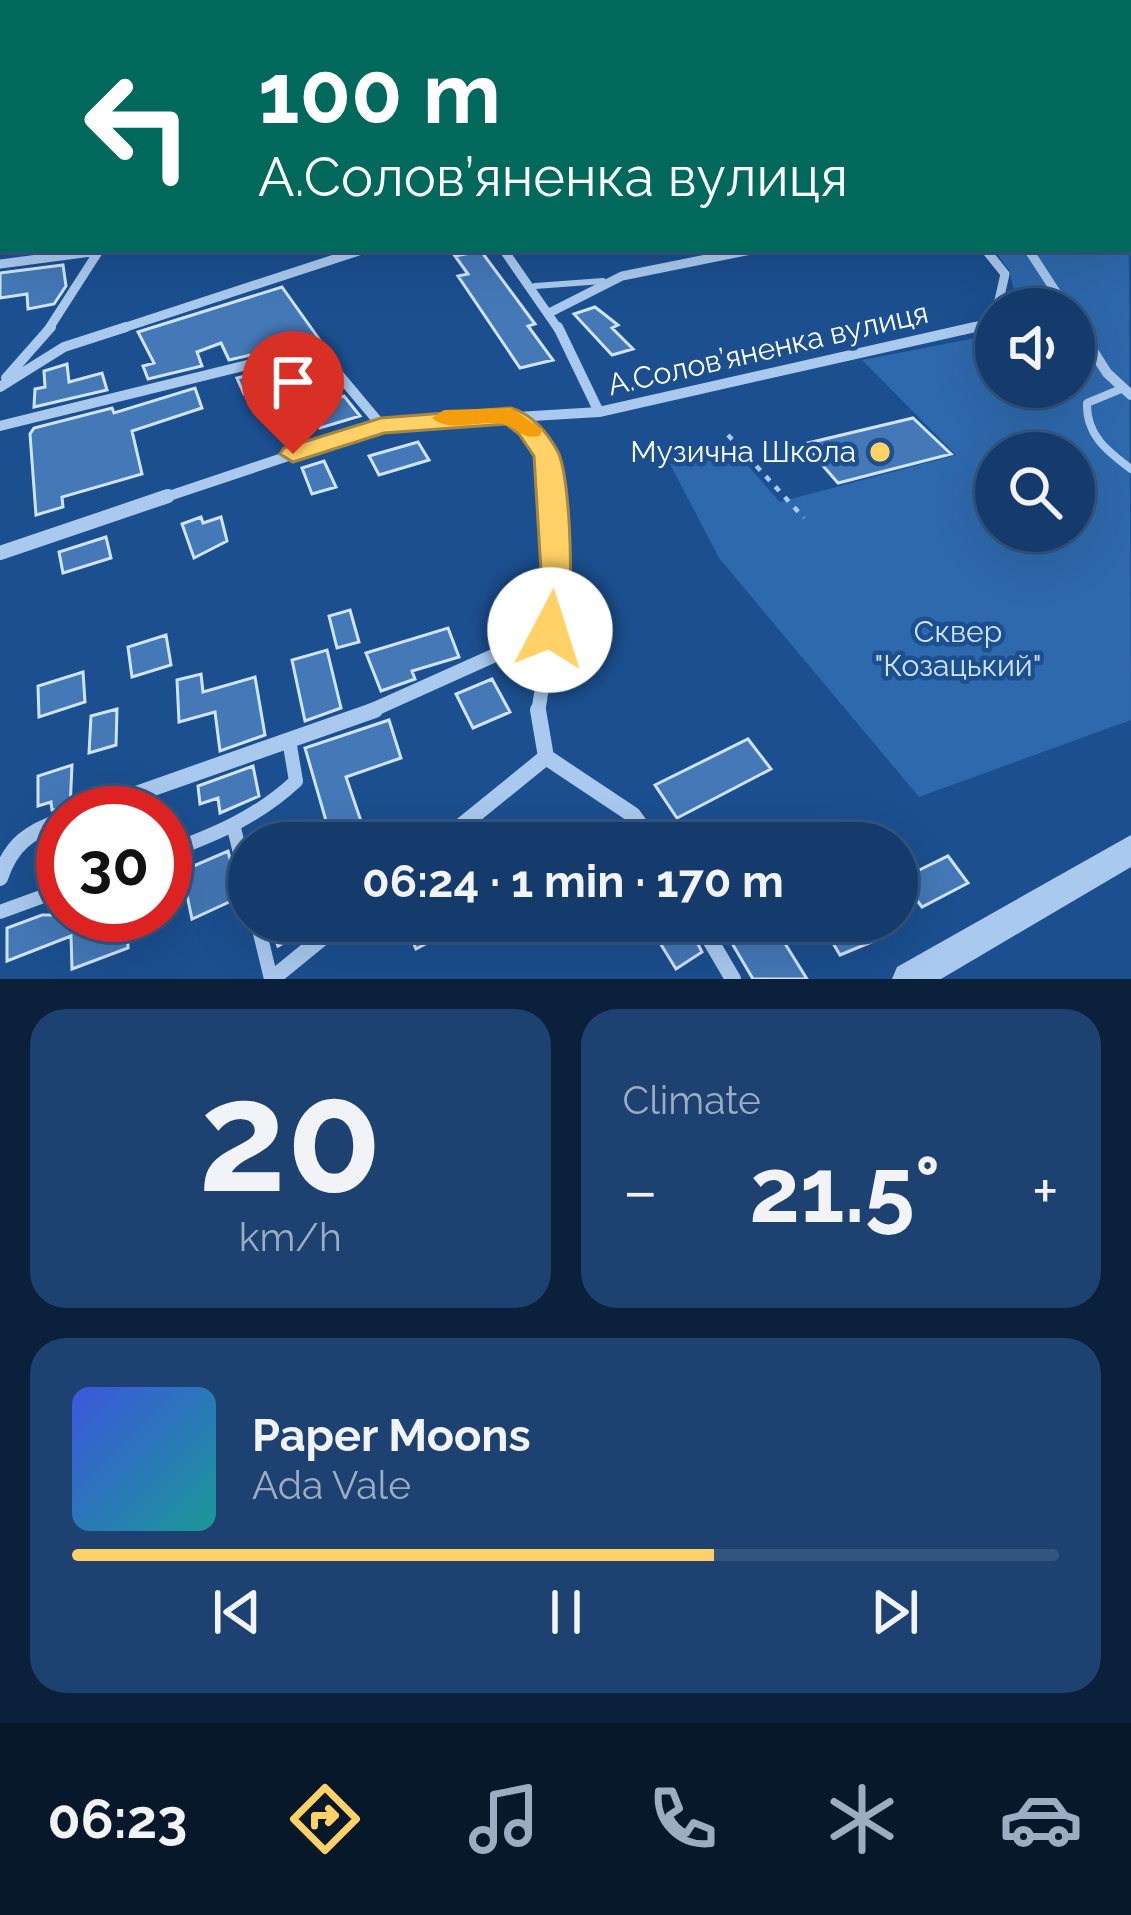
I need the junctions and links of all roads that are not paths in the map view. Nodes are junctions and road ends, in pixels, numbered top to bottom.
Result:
1 (86, 252) edge
2 (99, 252) edge
3 (356, 252) edge
4 (506, 252) edge
5 (742, 252) edge
6 (988, 252) edge
7 (1030, 252) edge
8 (0, 264) edge
9 (604, 281) junction
10 (535, 286) junction
11 (1002, 288) edge
12 (1053, 288) edge
13 (551, 311) junction
14 (975, 319) edge
15 (1095, 350) edge
16 (0, 386) edge
17 (1126, 392) edge
18 (599, 412) junction
19 (511, 416) junction
20 (381, 425) junction
21 (0, 426) edge
22 (1131, 469) edge
23 (0, 553) edge
24 (550, 630) junction
25 (289, 740) junction
26 (545, 757) junction
27 (159, 786) edge
28 (245, 822) edge
29 (466, 822) edge
30 (638, 822) edge
31 (36, 831) edge
32 (228, 831) edge
33 (192, 844) edge
34 (1131, 850) edge
35 (0, 878) edge
36 (36, 898) edge
37 (0, 911) edge
38 (262, 942) edge
39 (318, 942) edge
40 (711, 942) edge
41 (272, 979) edge
42 (733, 979) edge
43 (909, 979) edge

1 - 8 street
2 - 16 street
3 - 16 street
4 - 10 street
5 - 9 street
6 - 11 street
7 - 12 street
9 - 10 lane
9 - 13 street
10 - 13 street
13 - 18 street
14 - 18 street, А.Солов’яненка вулиця
15 - 17 street
17 - 22 lane
18 - 19 street, А.Солов’яненка вулиця
19 - 20 street, А.Солов’яненка вулиця
19 - 24 street
20 - 21 street
20 - 23 street, А.Солов’яненка вулиця
24 - 25 street
24 - 26 street
25 - 27 street
25 - 28 lane
26 - 29 street
26 - 30 street
31 - 35 street
32 - 33 lane
34 - 43 street
36 - 37 lane
38 - 41 lane
39 - 41 street
40 - 42 street

